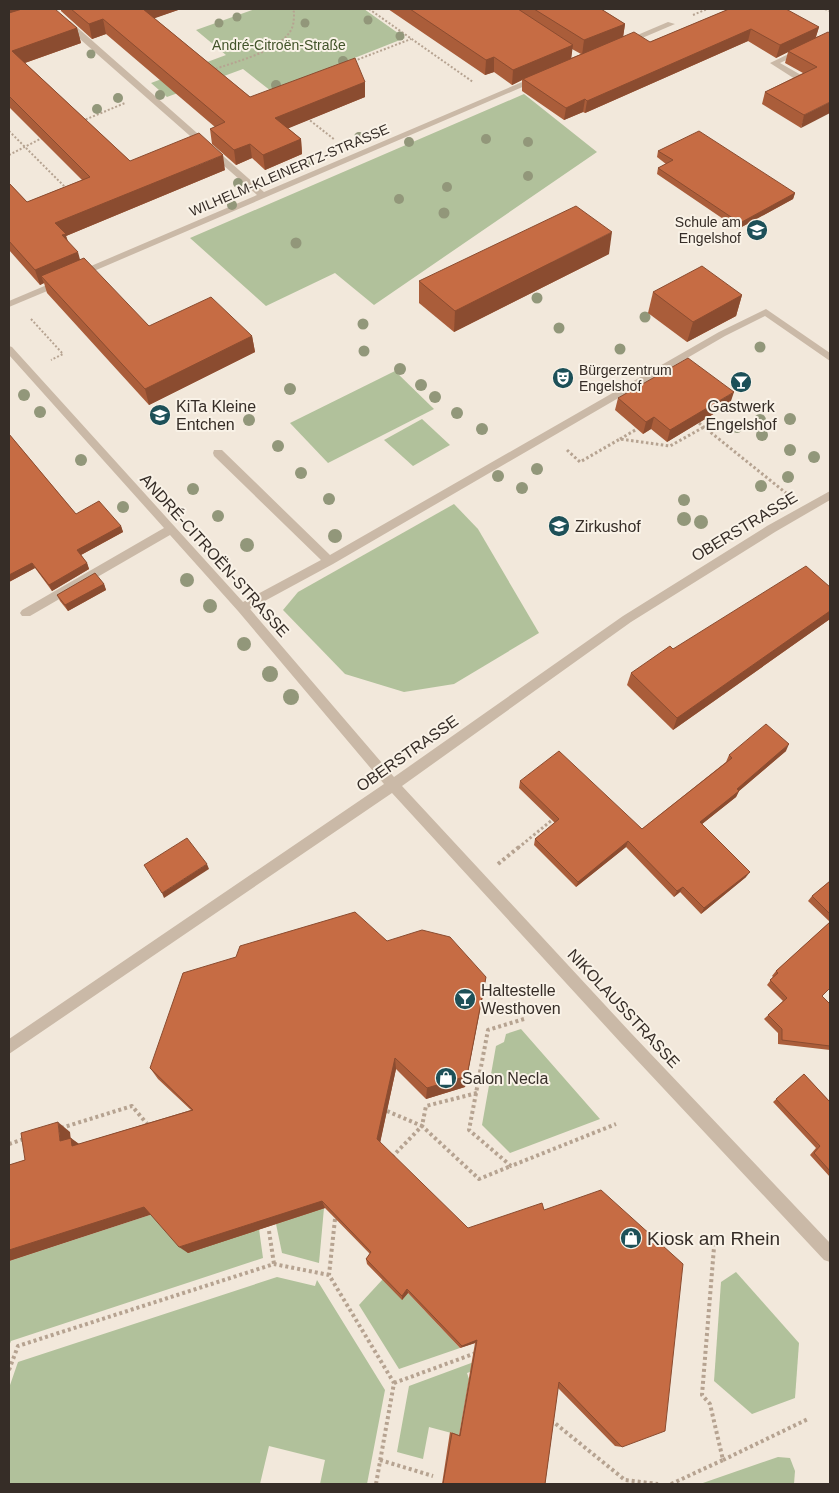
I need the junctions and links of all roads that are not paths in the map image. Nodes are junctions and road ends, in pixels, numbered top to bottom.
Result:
1 (60, 17) edge
2 (671, 24) dead end
3 (830, 36) edge
4 (617, 46) edge
5 (546, 75) edge
6 (798, 77) edge
7 (263, 196) junction
8 (12, 303) edge
9 (9, 349) edge
10 (830, 358) edge
11 (218, 453) dead end
12 (830, 495) edge
13 (171, 529) junction
14 (328, 561) junction
15 (242, 608) junction
16 (26, 613) dead end
17 (393, 785) junction
18 (9, 1047) edge
19 (830, 1254) edge

1 - 7 street
2 - 4 street
3 - 6 street
5 - 7 street, WILHELM-KLEINERTZ-STRASSE
7 - 8 street, WILHELM-KLEINERTZ-STRASSE
9 - 13 street, ANDRÉ-CITROËN-STRASSE
10 - 14 street
11 - 14 street
12 - 17 street, OBERSTRASSE
13 - 15 street, ANDRÉ-CITROËN-STRASSE
13 - 16 street
14 - 15 street
15 - 17 street, ANDRÉ-CITROËN-STRASSE
17 - 18 street, OBERSTRASSE
17 - 19 street, NIKOLAUSSTRASSE

